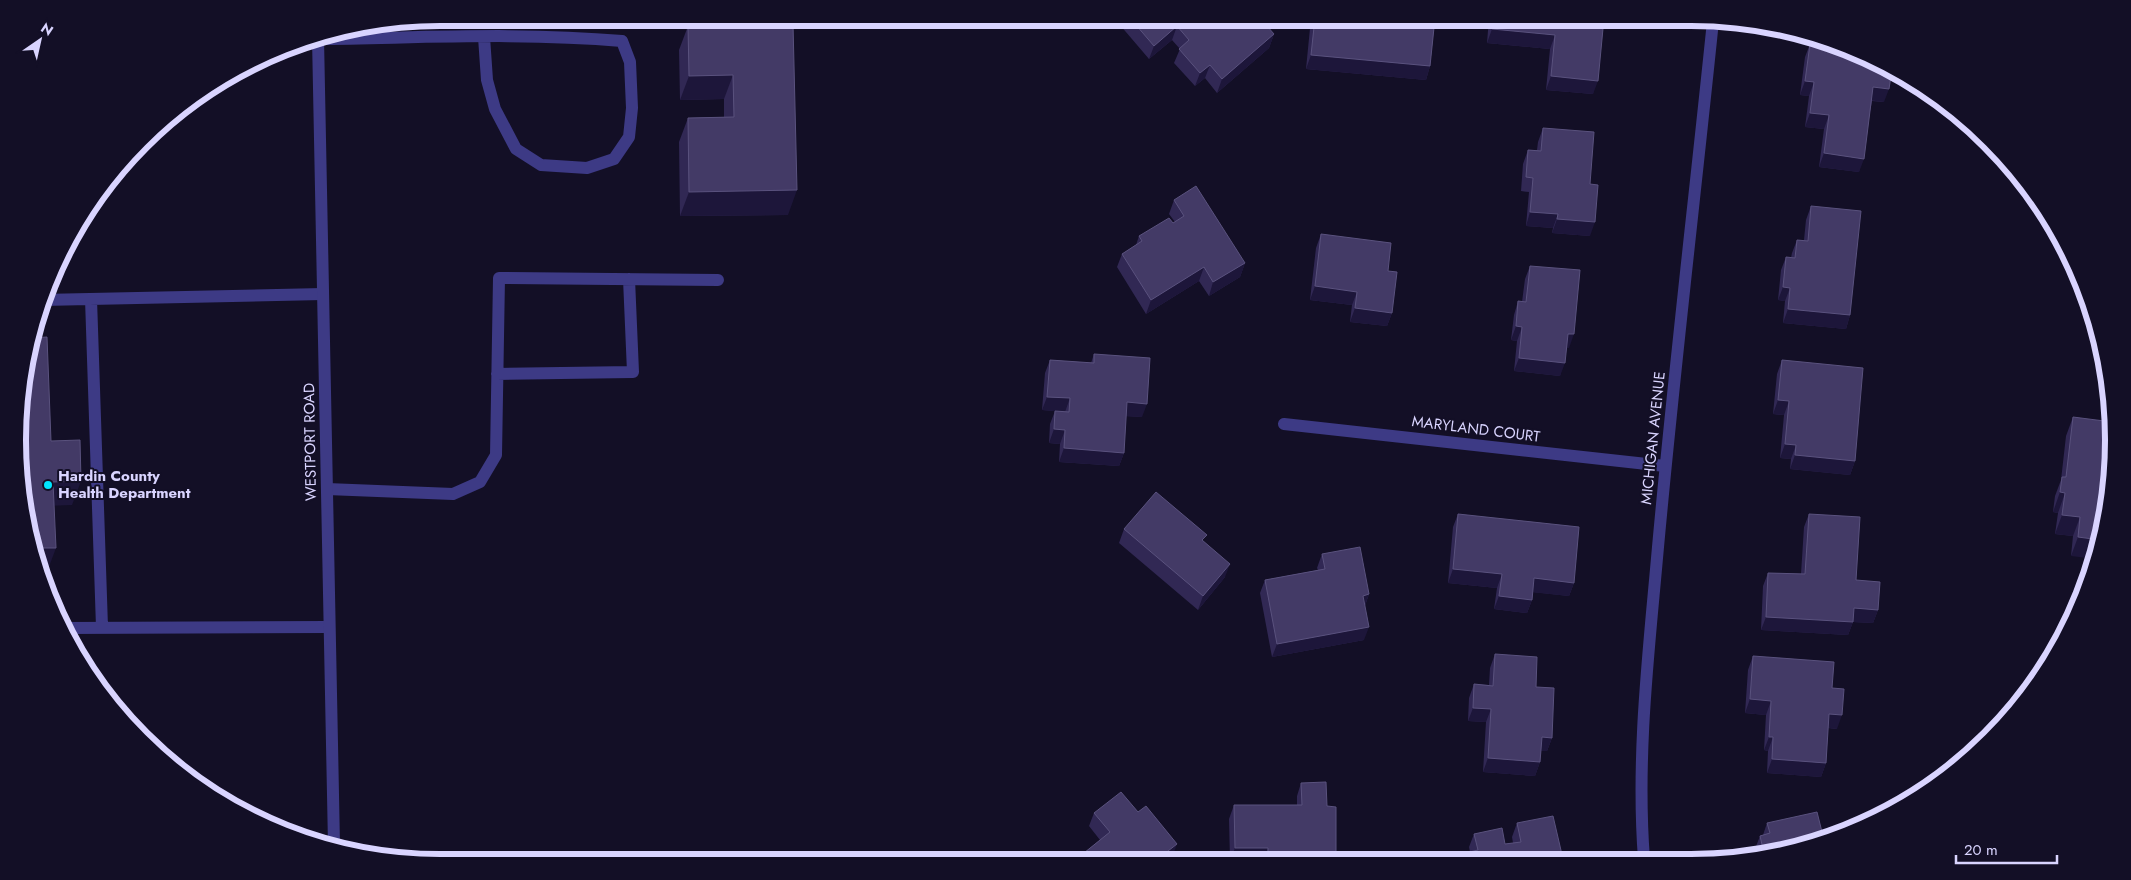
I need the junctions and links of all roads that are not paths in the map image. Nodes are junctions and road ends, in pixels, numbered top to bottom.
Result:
1 (1712, 27) edge
2 (484, 37) junction
3 (342, 38) edge
4 (318, 45) edge
5 (629, 279) junction
6 (718, 280) dead end
7 (323, 294) junction
8 (90, 299) junction
9 (51, 300) edge
10 (497, 374) junction
11 (1284, 424) dead end
12 (1665, 466) junction
13 (327, 489) junction
14 (102, 627) junction
15 (329, 627) junction
16 (72, 628) edge
17 (334, 840) edge
18 (1644, 854) edge

1 - 12 street, MICHIGAN AVENUE
2 - 2 street
2 - 3 street
4 - 7 street, WESTPORT ROAD
5 - 6 street
5 - 10 street
5 - 10 street
7 - 8 street
7 - 13 street, WESTPORT ROAD
8 - 9 street
8 - 14 street
10 - 13 street
11 - 12 street, MARYLAND COURT
12 - 18 street, MICHIGAN AVENUE
13 - 15 street, WESTPORT ROAD
14 - 15 street
14 - 16 street
15 - 17 street, WESTPORT ROAD

